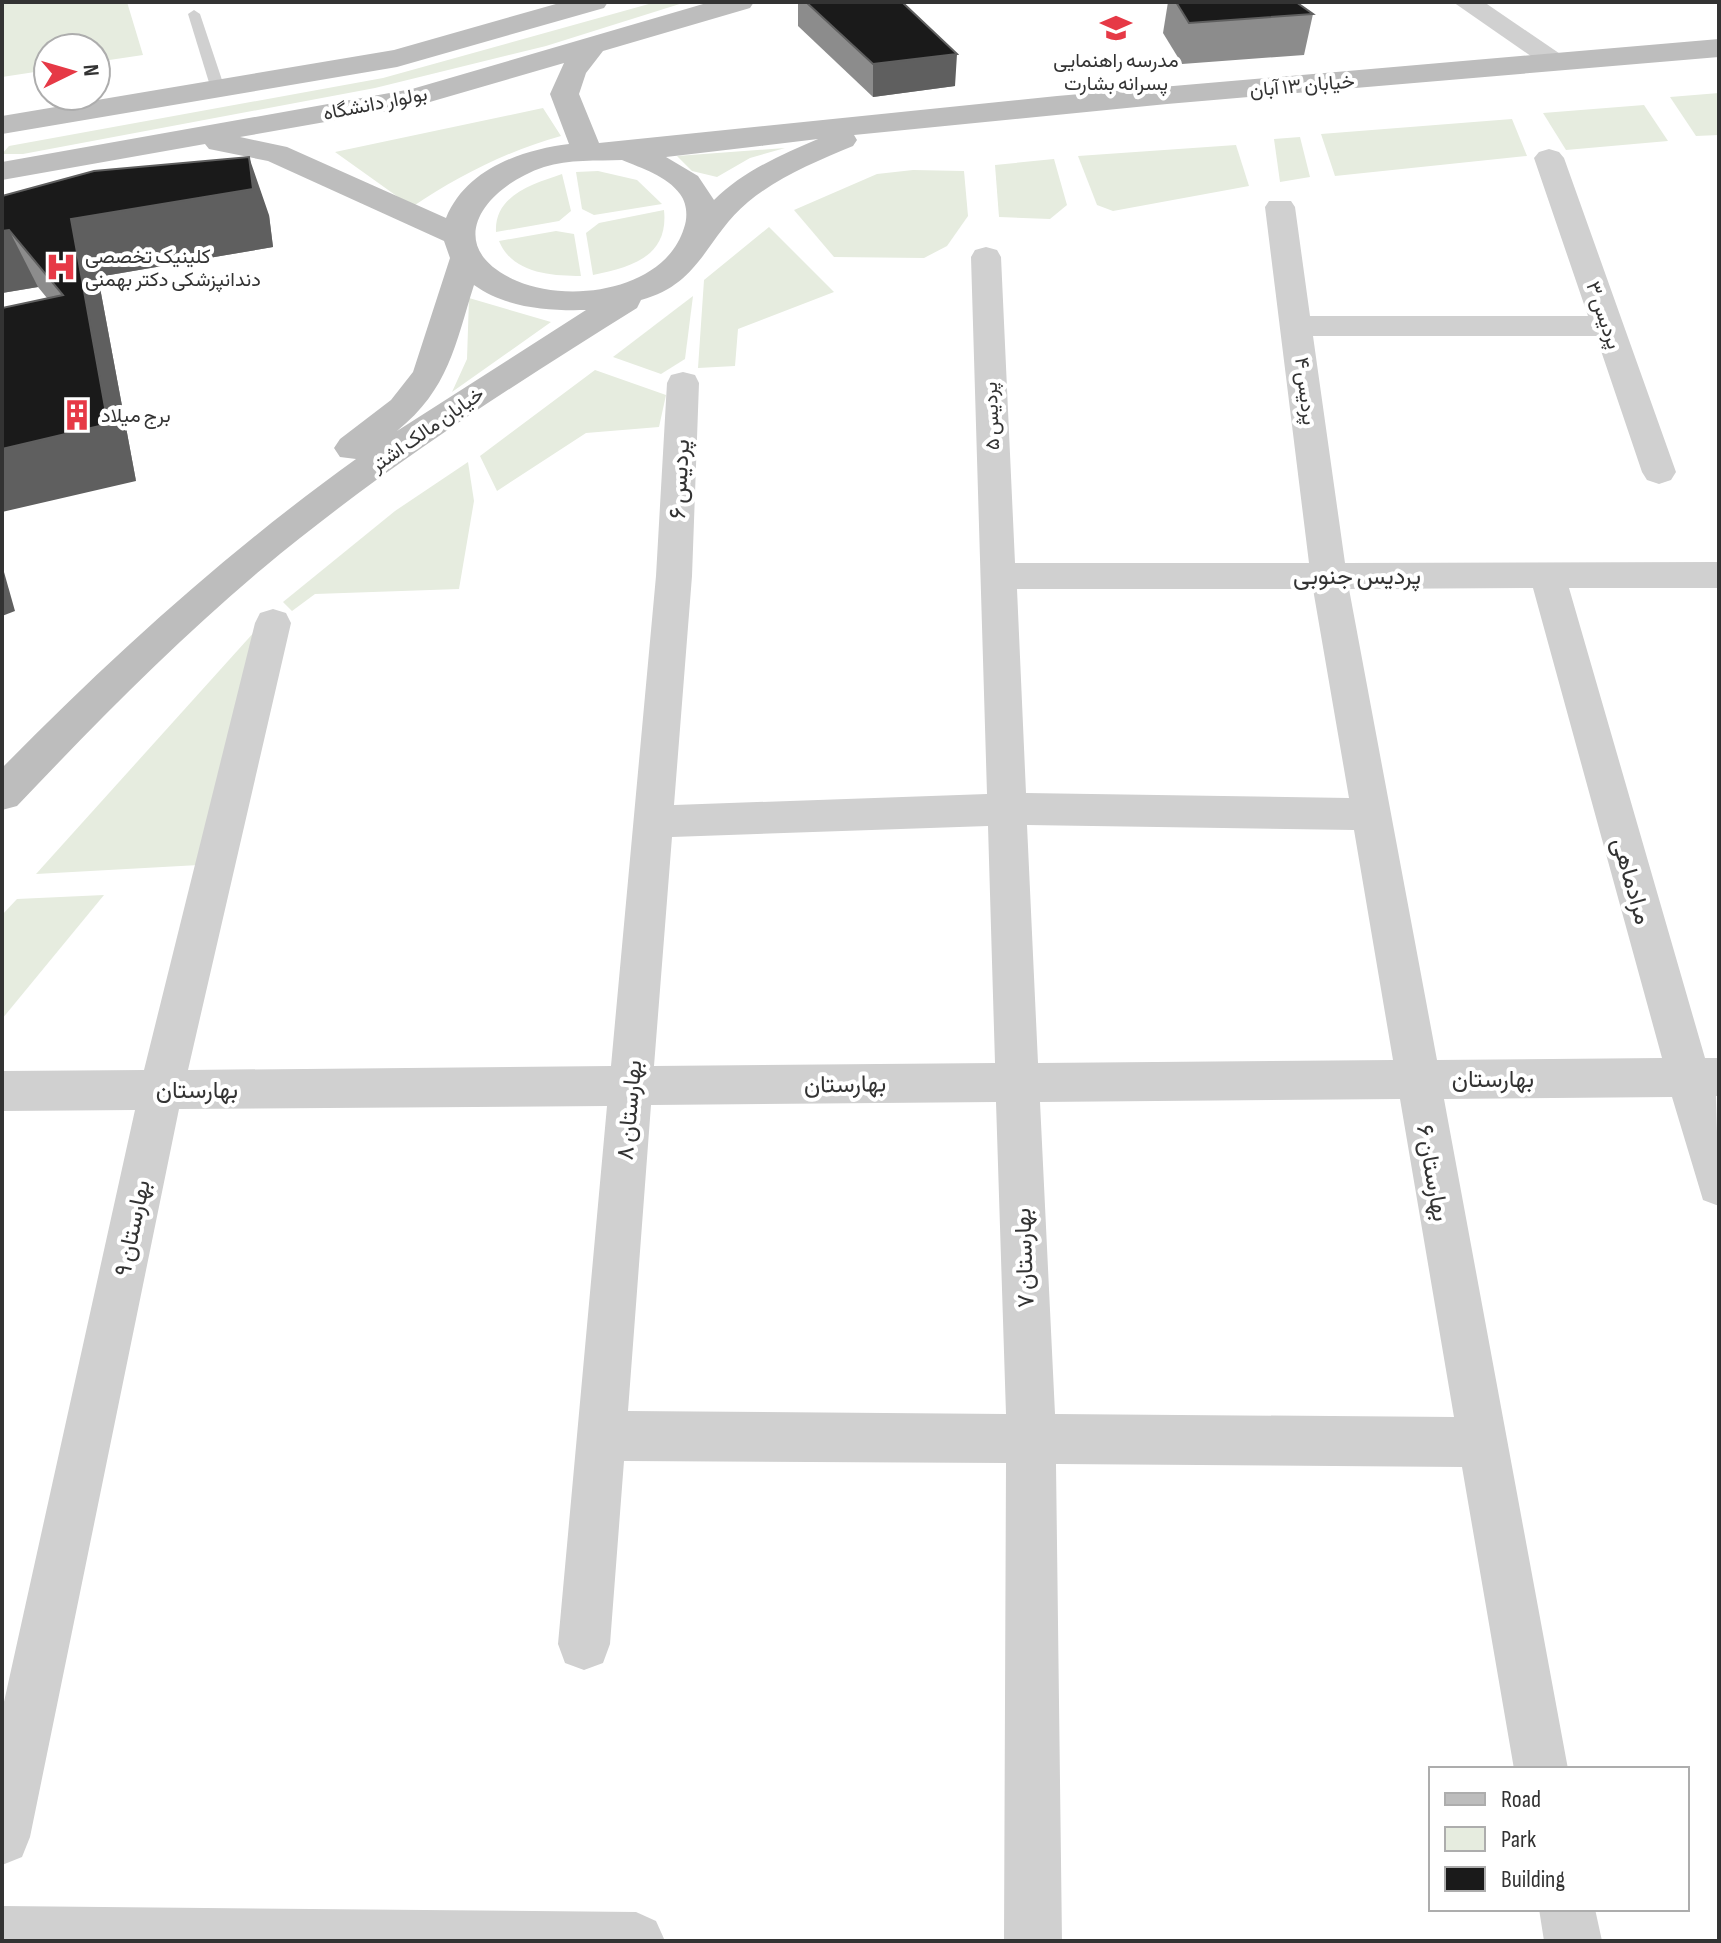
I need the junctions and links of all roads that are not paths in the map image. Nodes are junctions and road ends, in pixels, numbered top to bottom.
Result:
1 (594, 2) edge
2 (740, 2) edge
3 (1466, 2) edge
4 (197, 6) edge
5 (595, 43) junction
6 (1719, 48) edge
7 (1558, 62) junction
8 (218, 89) junction
9 (885, 122) junction
10 (5, 127) edge
11 (190, 138) junction
12 (588, 151) junction
13 (626, 151) junction
14 (1549, 158) dead end
15 (3, 170) edge
16 (1280, 207) dead end
17 (702, 232) junction
18 (462, 247) junction
19 (986, 257) dead end
20 (659, 280) junction
21 (1298, 326) junction
22 (1608, 326) junction
23 (683, 383) dead end
24 (1659, 472) dead end
25 (1547, 575) junction
26 (1719, 575) edge
27 (674, 576) joint
28 (996, 576) junction
29 (1329, 576) junction
30 (207, 595) junction
31 (273, 623) dead end
32 (2, 794) edge
33 (1009, 809) junction
34 (1370, 814) junction
35 (653, 822) junction
36 (1703, 1077) edge
37 (1416, 1079) junction
38 (1016, 1082) junction
39 (631, 1086) junction
40 (161, 1090) junction
41 (2, 1091) edge
42 (1719, 1185) edge
43 (601, 1436) junction
44 (1031, 1439) junction
45 (1481, 1442) junction
46 (584, 1644) dead end
47 (1541, 1767) edge
48 (2, 1837) edge
49 (1567, 1911) edge
50 (2, 1935) edge
51 (307, 1939) edge
52 (636, 1941) edge
53 (1033, 1941) edge
54 (1573, 1941) edge

1 - 8 main road, بولوار دانشگاه
2 - 5 main road, بولوار دانشگاه
3 - 7 street
4 - 8 lane
5 - 11 main road, بولوار دانشگاه
5 - 12 main road
6 - 7 main road, خیابان ۱۳ آبان
7 - 9 main road, خیابان ۱۳ آبان
8 - 10 main road, بولوار دانشگاه
9 - 13 main road, خیابان ۱۳ آبان
9 - 17 main road, خیابان ۱۳ آبان
11 - 15 main road, بولوار دانشگاه
11 - 18 main road
12 - 13 main road
12 - 18 main road
13 - 17 main road
14 - 22 street, پردیس ۳
16 - 21 street, پردیس ۴
17 - 20 main road
18 - 20 main road
18 - 30 main road, خیابان مالک اشتر
19 - 28 street, پردیس ۵
20 - 30 main road, خیابان مالک اشتر
21 - 22 street
21 - 29 street, پردیس ۴
22 - 24 street, پردیس ۳
23 - 27 street, پردیس ۶
25 - 26 street, پردیس جنوبی
25 - 29 street, پردیس جنوبی
25 - 36 street, مرادماهی
27 - 35 street, بهارستان ۸
28 - 29 street, پردیس جنوبی
28 - 33 street, بهارستان ۷
29 - 34 street, بهارستان ۶
30 - 32 main road, خیابان مالک اشتر
31 - 40 street, بهارستان ۹
33 - 34 street
33 - 35 street
33 - 38 street, بهارستان ۷
34 - 37 street, بهارستان ۶
35 - 39 street, بهارستان ۸
36 - 37 street, بهارستان
36 - 42 street, مرادماهی
37 - 38 street, بهارستان
37 - 45 street, بهارستان ۶
38 - 39 street, بهارستان
38 - 44 street, بهارستان ۷
39 - 40 street, بهارستان
39 - 43 street, بهارستان ۸
40 - 41 street, بهارستان
40 - 48 street, بهارستان ۹
43 - 44 street
43 - 46 street, بهارستان ۸
44 - 45 street
44 - 53 street, بهارستان ۷
45 - 47 street, بهارستان ۶
49 - 54 street
50 - 51 street
51 - 52 street

